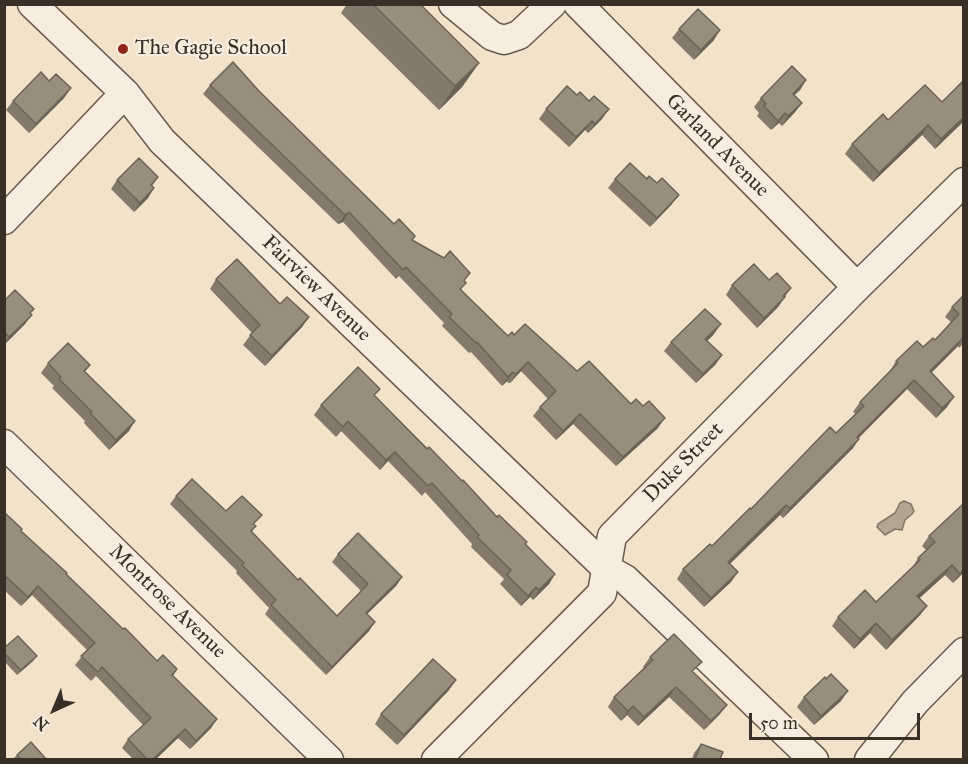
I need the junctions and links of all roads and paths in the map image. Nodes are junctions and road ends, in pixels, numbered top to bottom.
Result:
1 (32, 4) edge
2 (453, 4) edge
3 (552, 4) edge
4 (578, 4) edge
5 (125, 93) junction
6 (963, 182) edge
7 (4, 220) edge
8 (857, 287) junction
9 (4, 444) edge
10 (607, 569) junction
11 (963, 652) edge
12 (329, 759) edge
13 (436, 759) edge
14 (814, 759) edge
15 (869, 759) edge

1 - 5 street, Fairview Avenue
2 - 3 street
4 - 8 street, Garland Avenue
5 - 7 street
5 - 10 street, Fairview Avenue
6 - 8 street, Duke Street
8 - 10 street, Duke Street
9 - 12 street, Montrose Avenue
10 - 13 street, Duke Street
10 - 14 street, Fairview Avenue
11 - 15 street

